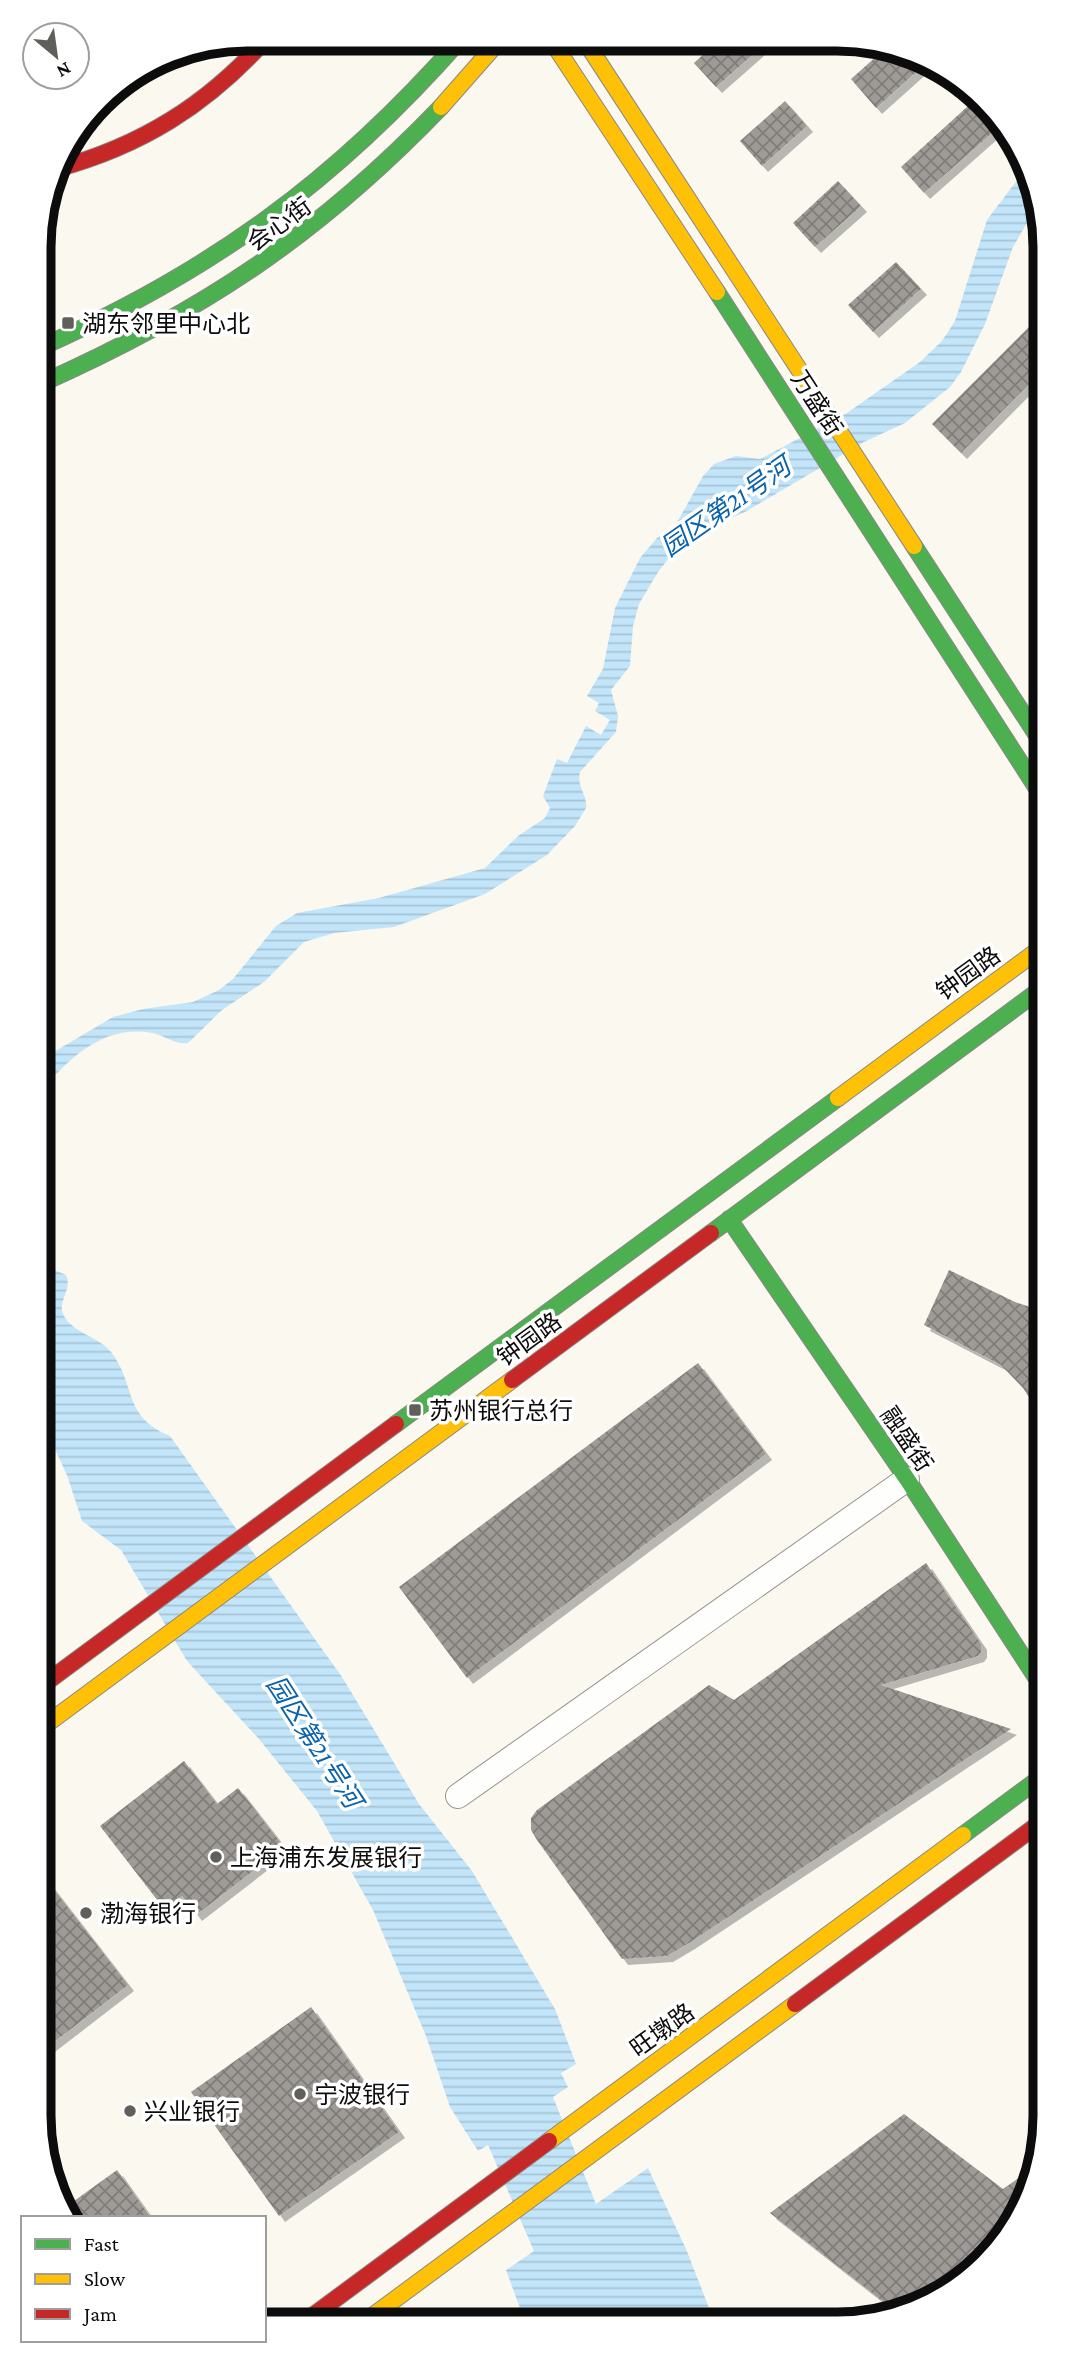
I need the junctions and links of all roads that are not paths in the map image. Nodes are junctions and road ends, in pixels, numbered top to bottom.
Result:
1 (255, 51) edge
2 (450, 51) edge
3 (490, 51) edge
4 (558, 51) edge
5 (592, 51) edge
6 (69, 165) edge
7 (51, 343) edge
8 (51, 379) edge
9 (1033, 729) edge
10 (1033, 782) edge
11 (1033, 954) edge
12 (1033, 995) edge
13 (729, 1219) junction
14 (907, 1479) junction
15 (1033, 1671) edge
16 (51, 1679) edge
17 (51, 1721) edge
18 (1033, 1783) edge
19 (458, 1796) dead end
20 (1033, 1828) edge
21 (318, 2312) edge
22 (378, 2312) edge

1 - 6 main road
2 - 7 main road, 会心街
3 - 8 main road, 会心街
4 - 10 main road, 万盛街
5 - 9 main road, 万盛街
11 - 16 main road, 钟园路
12 - 13 main road, 钟园路
13 - 14 main road, 融盛街
13 - 17 main road, 钟园路
14 - 15 main road, 融盛街
14 - 19 street
18 - 21 main road, 旺墩路
20 - 22 main road

